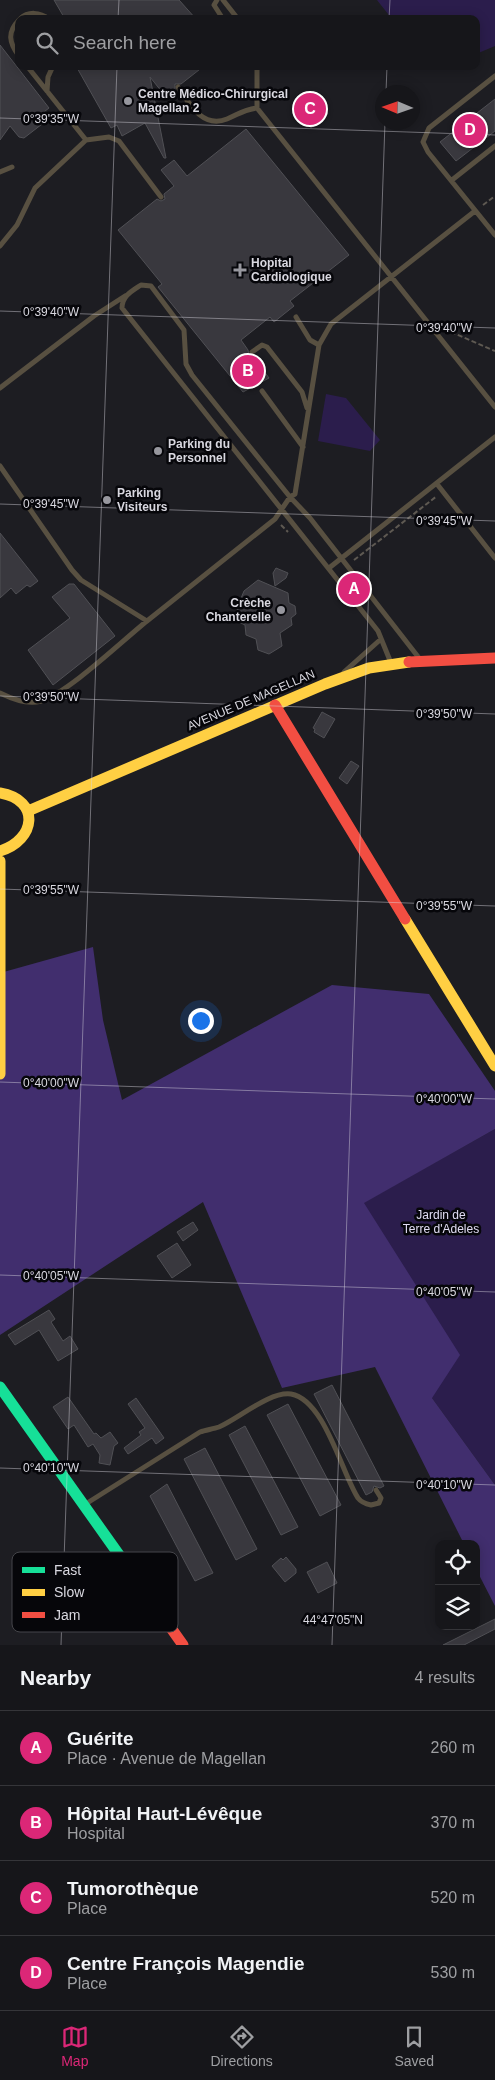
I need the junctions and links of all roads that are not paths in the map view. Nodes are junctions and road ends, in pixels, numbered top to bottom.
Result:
1 (218, 0) edge
2 (223, 0) edge
3 (23, 15) edge
4 (44, 15) edge
5 (220, 15) edge
6 (235, 15) edge
7 (15, 24) edge
8 (15, 51) edge
9 (30, 70) edge
10 (51, 70) edge
11 (257, 70) edge
12 (495, 76) edge
13 (178, 87) dead end
14 (47, 91) junction
15 (257, 108) junction
16 (86, 140) junction
17 (495, 146) edge
18 (12, 167) dead end
19 (0, 172) edge
20 (452, 180) junction
21 (160, 197) dead end
22 (475, 211) junction
23 (495, 235) edge
24 (0, 246) edge
25 (392, 276) junction
26 (128, 294) junction
27 (296, 317) dead end
28 (319, 346) junction
29 (252, 352) dead end
30 (192, 375) junction
31 (182, 382) junction
32 (0, 388) edge
33 (262, 391) dead end
34 (302, 392) junction
35 (311, 393) junction
36 (495, 407) edge
37 (308, 418) junction
38 (495, 438) edge
39 (303, 446) junction
40 (0, 466) edge
41 (437, 484) junction
42 (290, 497) junction
43 (282, 510) junction
44 (495, 558) edge
45 (342, 559) junction
46 (329, 568) junction
47 (147, 621) junction
48 (381, 639) junction
49 (495, 658) edge
50 (421, 660) junction
51 (391, 663) junction
52 (336, 680) junction
53 (0, 693) edge
54 (275, 705) junction
55 (0, 792) edge
56 (28, 811) junction
57 (0, 851) edge
58 (0, 861) edge
59 (495, 1066) edge
60 (0, 1074) edge
61 (0, 1387) edge
62 (376, 1490) dead end
63 (84, 1505) junction
64 (117, 1552) edge
65 (174, 1632) edge
66 (183, 1645) edge

1 - 5 lane
2 - 6 lane
3 - 4 lane
7 - 8 lane
9 - 14 lane
10 - 14 lane
11 - 15 lane
12 - 20 lane
13 - 15 lane
14 - 16 lane
15 - 25 lane
16 - 21 lane
16 - 24 lane
17 - 20 lane
18 - 19 lane
20 - 22 lane
22 - 23 lane
22 - 25 lane
25 - 28 lane
25 - 36 lane
26 - 30 lane
26 - 31 lane
26 - 32 lane
27 - 28 lane
28 - 35 lane
29 - 34 lane
30 - 31 lane
30 - 42 lane
31 - 43 lane
33 - 39 lane
34 - 35 lane
34 - 37 lane
35 - 37 lane
37 - 39 lane
38 - 41 lane
39 - 42 lane
40 - 47 lane
41 - 44 lane
41 - 45 lane
42 - 43 lane
42 - 45 lane
43 - 46 lane
43 - 47 lane
45 - 46 lane
45 - 50 lane
46 - 48 lane
47 - 53 lane
48 - 51 lane
48 - 52 lane
49 - 50 street, AVENUE DE MAGELLAN
50 - 51 street, AVENUE DE MAGELLAN
51 - 52 street, AVENUE DE MAGELLAN
52 - 54 street, AVENUE DE MAGELLAN
54 - 56 street, AVENUE DE MAGELLAN
54 - 59 street
55 - 56 street
56 - 57 street
58 - 60 street
61 - 63 street
62 - 63 lane
63 - 64 street
65 - 66 street

